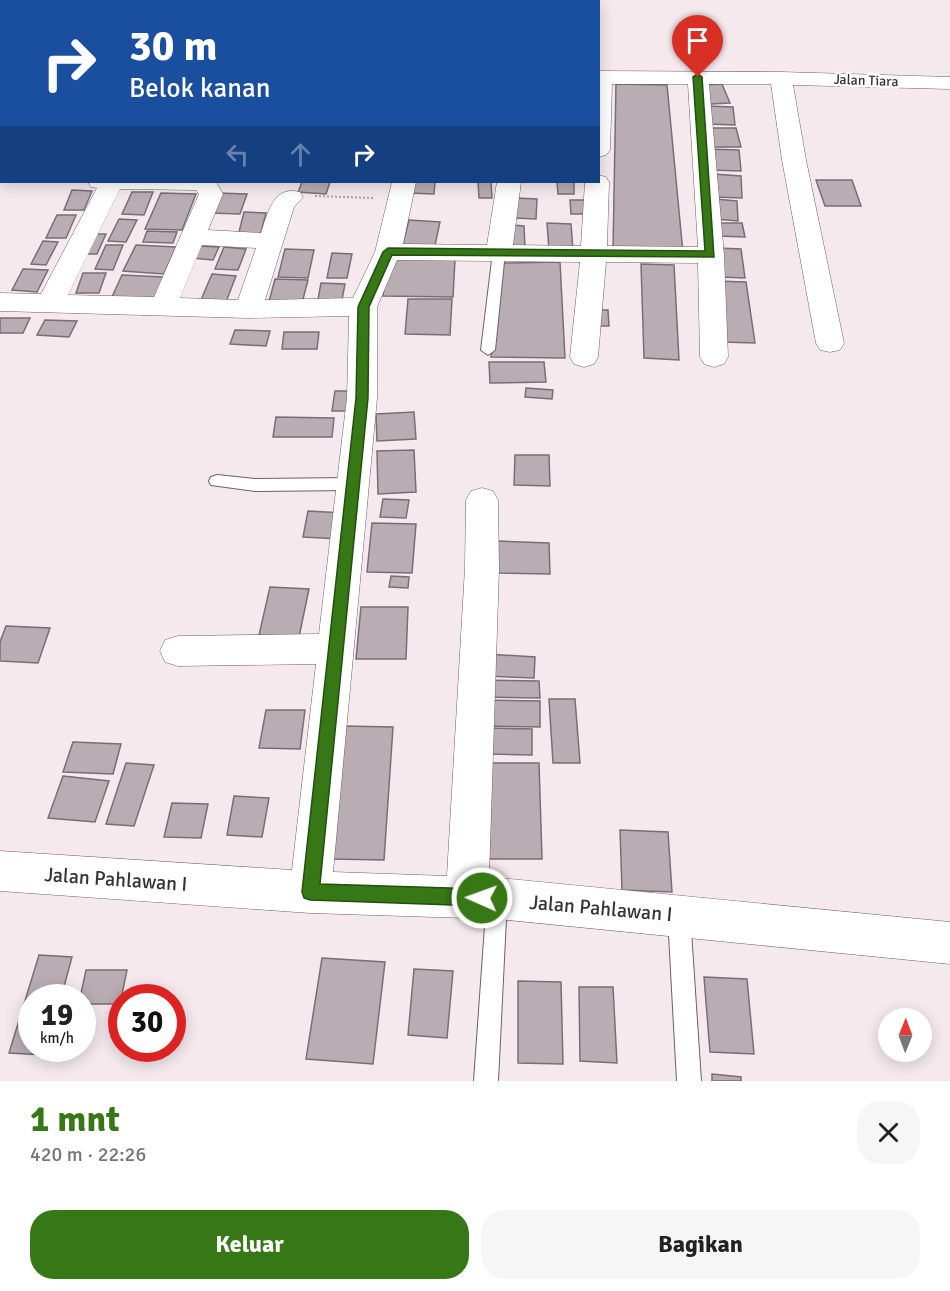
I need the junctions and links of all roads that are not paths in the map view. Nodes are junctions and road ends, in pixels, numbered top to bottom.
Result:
1 (600, 77) edge
2 (698, 77) junction
3 (781, 78) junction
4 (950, 83) edge
5 (111, 183) edge
6 (198, 183) edge
7 (508, 183) edge
8 (597, 183) edge
9 (402, 190) edge
10 (291, 197) road end
11 (194, 237) junction
12 (272, 241) junction
13 (388, 252) junction
14 (499, 252) junction
15 (594, 253) junction
16 (711, 255) junction
17 (0, 302) edge
18 (50, 304) junction
19 (163, 307) junction
20 (363, 307) junction
21 (249, 309) junction
22 (830, 343) dead end
23 (488, 350) dead end
24 (584, 357) dead end
25 (714, 357) dead end
26 (217, 481) dead end
27 (353, 484) junction
28 (482, 500) dead end
29 (336, 649) junction
30 (178, 651) dead end
31 (0, 871) edge
32 (310, 892) junction
33 (482, 898) junction
34 (679, 915) junction
35 (950, 943) edge
36 (486, 1081) edge
37 (689, 1081) edge

1 - 2 street, Jalan Tiara
2 - 3 street, Jalan Tiara
2 - 16 street
3 - 4 street, Jalan Tiara
3 - 22 street
5 - 18 street
6 - 11 street
7 - 14 street
8 - 15 street
9 - 13 street
10 - 12 street
11 - 12 street
11 - 19 street
12 - 21 street
13 - 14 street
13 - 20 street
14 - 15 street
14 - 23 lane
15 - 16 street
15 - 24 street
16 - 25 street
17 - 18 street
18 - 19 street
19 - 21 street
20 - 21 street
20 - 27 street
26 - 27 lane
27 - 29 street
28 - 33 street
29 - 30 street
29 - 32 street
31 - 32 street, Jalan Pahlawan I
32 - 33 street, Jalan Pahlawan I
33 - 34 street, Jalan Pahlawan I
33 - 36 lane
34 - 35 street, Jalan Pahlawan I
34 - 37 lane

